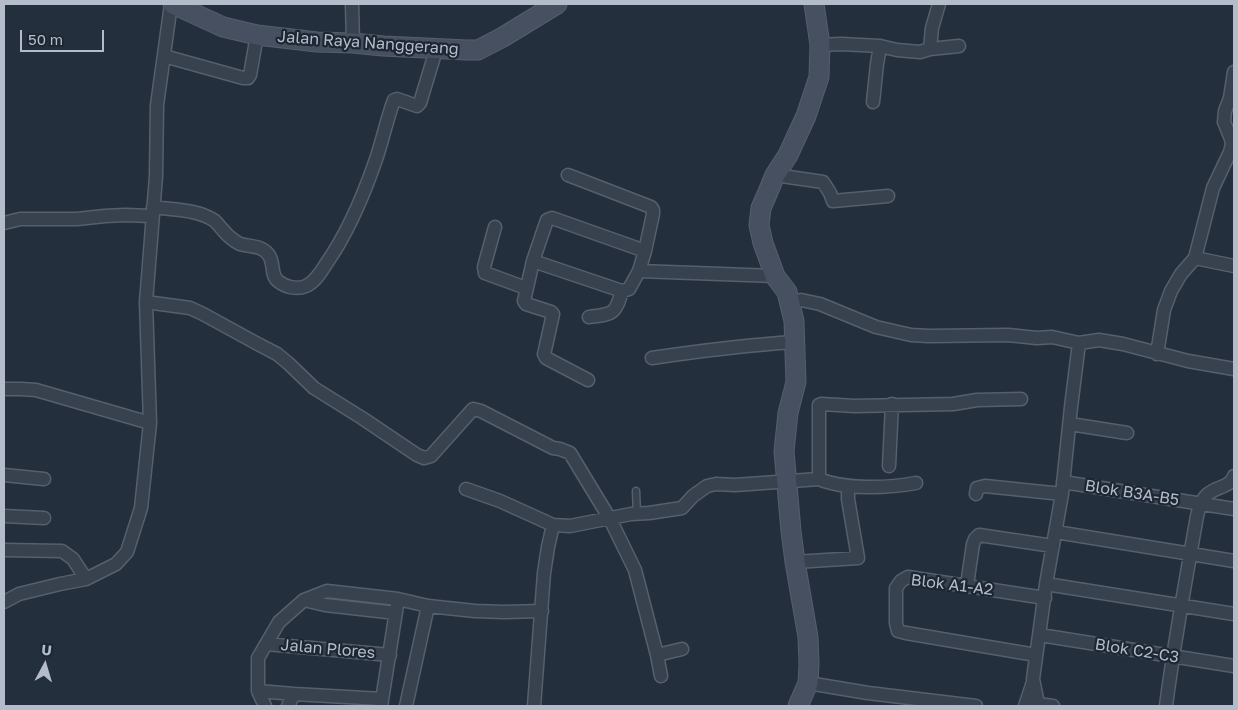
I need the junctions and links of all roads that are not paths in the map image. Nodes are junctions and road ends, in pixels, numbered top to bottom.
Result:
1 (172, 4) edge
2 (352, 4) edge
3 (557, 4) edge
4 (814, 4) edge
5 (939, 4) edge
6 (197, 9) edge
7 (257, 35) junction
8 (354, 42) junction
9 (820, 45) junction
10 (880, 46) junction
11 (959, 46) dead end
12 (930, 49) junction
13 (436, 50) junction
14 (164, 56) junction
15 (1234, 72) edge
16 (873, 102) dead end
17 (1233, 137) edge
18 (568, 175) dead end
19 (775, 175) junction
20 (888, 196) dead end
21 (153, 212) junction
22 (4, 223) edge
23 (495, 227) dead end
24 (645, 252) junction
25 (1195, 258) junction
26 (533, 261) junction
27 (1234, 266) edge
28 (639, 271) junction
29 (775, 276) junction
30 (526, 288) junction
31 (622, 291) junction
32 (146, 302) junction
33 (790, 304) junction
34 (589, 317) dead end
35 (795, 342) junction
36 (1079, 343) junction
37 (1157, 354) junction
38 (652, 358) dead end
39 (1234, 369) edge
40 (588, 380) dead end
41 (4, 389) edge
42 (1020, 399) dead end
43 (892, 404) junction
44 (150, 423) junction
45 (1070, 424) junction
46 (1127, 432) dead end
47 (889, 466) dead end
48 (4, 475) edge
49 (1234, 476) edge
50 (44, 478) dead end
51 (819, 480) junction
52 (786, 482) junction
53 (916, 483) dead end
54 (848, 486) junction
55 (1062, 488) junction
56 (466, 489) dead end
57 (636, 491) dead end
58 (976, 494) dead end
59 (1200, 504) junction
60 (1234, 509) edge
61 (638, 514) junction
62 (4, 516) edge
63 (44, 518) dead end
64 (610, 518) junction
65 (553, 525) junction
66 (1056, 532) junction
67 (5, 546) edge
68 (1053, 546) junction
69 (1190, 554) junction
70 (1234, 561) edge
71 (795, 562) junction
72 (86, 579) junction
73 (1046, 584) junction
74 (967, 585) junction
75 (1045, 598) junction
76 (398, 599) junction
77 (304, 600) junction
78 (4, 602) edge
79 (428, 606) junction
80 (1182, 606) junction
81 (542, 611) junction
82 (396, 613) junction
83 (1234, 614) edge
84 (1040, 635) junction
85 (266, 644) junction
86 (682, 649) dead end
87 (390, 655) junction
88 (657, 655) junction
89 (1036, 655) junction
90 (1172, 656) junction
91 (1234, 666) edge
92 (661, 676) dead end
93 (1033, 679) junction
94 (808, 683) junction
95 (258, 690) junction
96 (294, 694) junction
97 (382, 703) edge
98 (1036, 705) edge
99 (265, 706) edge
100 (288, 706) edge
101 (406, 706) edge
102 (534, 706) edge
103 (798, 706) edge
104 (976, 706) edge
105 (1025, 706) edge
106 (1053, 706) edge
107 (1166, 706) edge

1 - 6 street, Jalan Raya Nanggerang
1 - 14 street
2 - 8 street
3 - 13 street, Jalan Raya Nanggerang
4 - 9 street
5 - 12 street
6 - 7 street, Jalan Raya Nanggerang
7 - 8 street, Jalan Raya Nanggerang
7 - 14 street
8 - 13 street, Jalan Raya Nanggerang
9 - 10 street
9 - 19 street
10 - 12 street
10 - 16 street
11 - 12 street
13 - 21 street
14 - 21 street
15 - 17 street
17 - 25 street
18 - 24 street
19 - 20 street
19 - 29 street
21 - 22 street
21 - 32 street
23 - 30 street
24 - 26 street
24 - 28 street
25 - 27 street
25 - 37 street
26 - 30 street
26 - 31 street
28 - 29 street
28 - 31 street
29 - 33 street
30 - 40 street
31 - 34 street
32 - 44 street
32 - 64 street
33 - 35 street
33 - 36 street
35 - 38 street
35 - 52 street
36 - 37 street
36 - 45 street
37 - 39 street
41 - 44 street
42 - 43 street
43 - 47 street
43 - 51 street
44 - 72 street
45 - 46 street
45 - 55 street
48 - 50 street
49 - 59 street
51 - 52 street
51 - 54 street
52 - 61 street
52 - 71 street
53 - 54 street
54 - 71 street
55 - 58 street, Blok B3A-B5
55 - 59 street, Blok B3A-B5
55 - 66 street
56 - 65 street
57 - 61 lane
59 - 60 street, Blok B3A-B5
59 - 69 street
61 - 64 street
62 - 63 street
64 - 65 street
64 - 88 street
65 - 81 street
66 - 68 street
66 - 69 street
67 - 72 street
68 - 73 street
68 - 74 street
69 - 70 street
69 - 80 street
71 - 94 street
72 - 78 street
73 - 75 street
73 - 80 street
74 - 75 street, Blok A1-A2
74 - 89 street, Blok A1-A2
75 - 84 street
76 - 77 street
76 - 79 street
76 - 82 street
77 - 82 street
77 - 85 street
79 - 81 street
79 - 101 street
80 - 83 street
80 - 90 street
81 - 102 street
82 - 87 street
84 - 89 street
84 - 90 street, Blok C2-C3
85 - 87 street, Jalan Plores
85 - 95 street
86 - 88 street
87 - 97 street
88 - 92 street
89 - 93 street
90 - 91 street, Blok C2-C3
90 - 107 street
93 - 98 street
93 - 105 street
94 - 103 street
94 - 104 street
95 - 96 street
95 - 99 street
96 - 97 street
96 - 100 street
98 - 106 street

